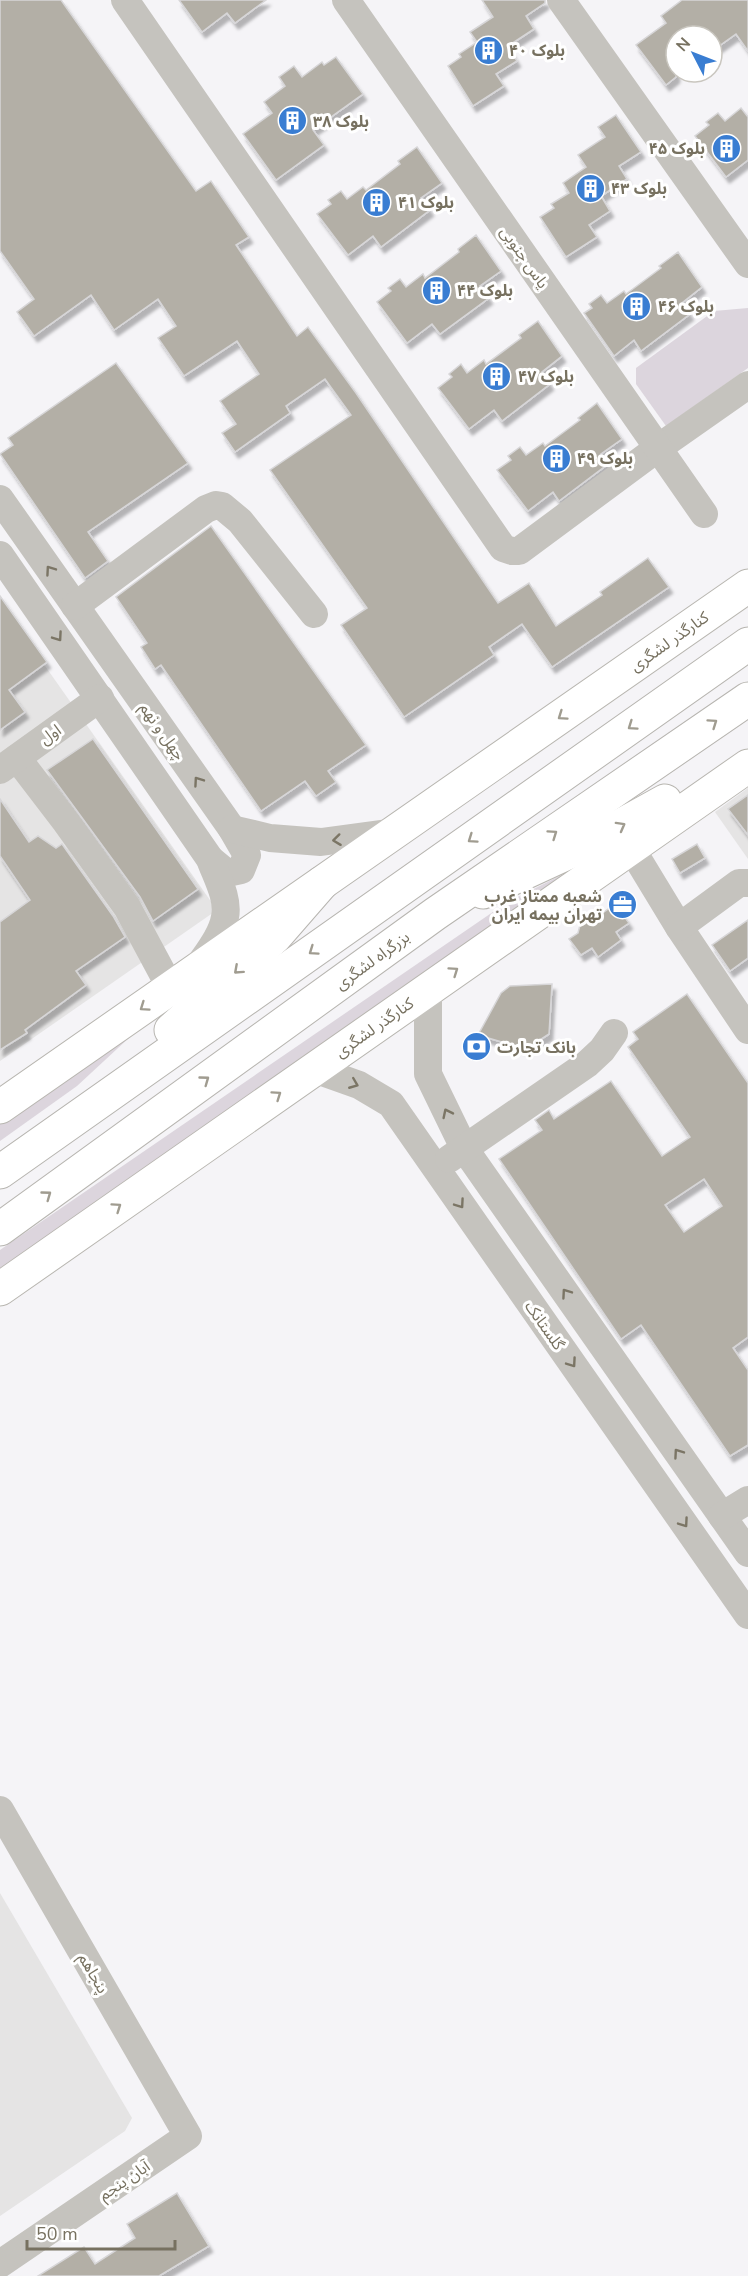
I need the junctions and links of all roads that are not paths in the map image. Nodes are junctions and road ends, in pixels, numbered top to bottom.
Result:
1 (125, 0) edge
2 (346, 0) edge
3 (561, 0) edge
4 (748, 264) edge
5 (748, 385) edge
6 (658, 448) junction
7 (0, 499) edge
8 (704, 514) dead end
9 (0, 555) edge
10 (748, 586) edge
11 (75, 606) junction
12 (314, 614) dead end
13 (748, 644) edge
14 (100, 698) junction
15 (748, 699) edge
16 (748, 756) edge
17 (8, 764) edge
18 (748, 766) edge
19 (232, 829) junction
20 (395, 832) junction
21 (631, 848) junction
22 (210, 859) junction
23 (322, 883) junction
24 (748, 883) edge
25 (435, 914) junction
26 (679, 927) junction
27 (183, 980) junction
28 (428, 990) junction
29 (748, 1030) edge
30 (614, 1033) dead end
31 (314, 1069) junction
32 (0, 1107) edge
33 (52, 1136) junction
34 (464, 1148) junction
35 (436, 1170) junction
36 (0, 1172) edge
37 (0, 1229) edge
38 (0, 1288) edge
39 (748, 1500) edge
40 (722, 1516) junction
41 (748, 1552) edge
42 (748, 1615) edge
43 (0, 1810) edge
44 (188, 2136) joint
45 (0, 2265) edge

1 - 6 street
2 - 6 street, یاس جنوبی
3 - 4 street
5 - 6 street
6 - 8 street, یاس جنوبی
11 -> 7 street, چهل و نهم
9 -> 14 street, چهل و نهم
10 -> 20 main road, کنارگذر لشگری
11 - 12 street
19 -> 11 street, چهل و نهم
13 -> 33 main road
14 - 17 street, اول
14 - 22 street, چهل و نهم
25 -> 15 main road, بزرگراه لشگری
25 -> 16 main road
17 - 27 street
18 - 21 main road, کنارگذر لشگری
20 -> 19 street
19 - 22 street, چهل و نهم
20 - 23 main road, کنارگذر لشگری
21 - 26 street
28 -> 21 main road, کنارگذر لشگری
22 - 27 street, چهل و نهم
23 - 27 main road, کنارگذر لشگری
23 -> 33 main road
24 - 26 street
37 -> 25 main road, بزرگراه لشگری
26 - 29 street
27 -> 32 main road, کنارگذر لشگری
28 - 31 main road, کنارگذر لشگری
34 -> 28 street
30 - 34 street
31 -> 35 street, گلستانک
38 -> 31 main road, کنارگذر لشگری
33 - 36 main road
34 - 35 street
40 -> 34 street
35 -> 42 street, گلستانک
39 - 40 street
40 - 41 street
43 - 44 street, پنجاهم
44 - 45 street, آبان پنجم

